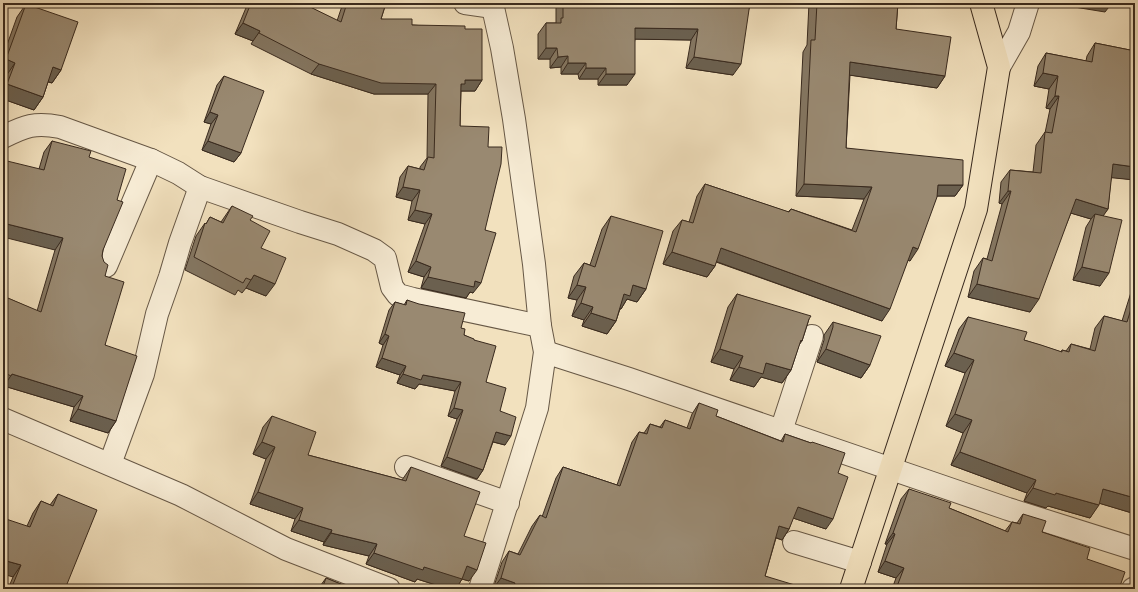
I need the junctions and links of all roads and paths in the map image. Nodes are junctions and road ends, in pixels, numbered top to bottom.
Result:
1 (465, 3) edge
2 (981, 3) edge
3 (1028, 3) edge
4 (493, 5) edge
5 (999, 67) junction
6 (3, 137) edge
7 (151, 160) junction
8 (200, 187) junction
9 (106, 266) edge
10 (540, 326) junction
11 (812, 336) dead end
12 (544, 352) junction
13 (3, 419) edge
14 (781, 431) junction
15 (110, 464) junction
16 (406, 467) dead end
17 (890, 468) junction
18 (508, 503) junction
19 (794, 542) dead end
20 (1135, 549) edge
21 (860, 562) junction
22 (389, 589) edge
23 (480, 589) edge
24 (851, 589) edge

1 - 4 street
2 - 5 highway
3 - 5 street
4 - 10 street
5 - 17 highway
6 - 7 street
7 - 8 street
7 - 9 street
8 - 10 street
8 - 15 street
10 - 12 street
11 - 14 street
12 - 14 street
12 - 18 street
13 - 15 street
14 - 17 street
15 - 22 street
16 - 18 street
17 - 20 street
17 - 21 highway
18 - 23 street
19 - 21 street
21 - 24 highway

